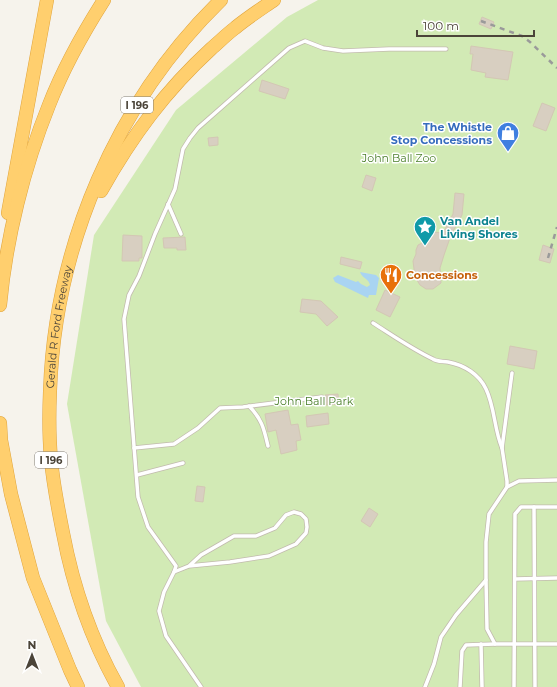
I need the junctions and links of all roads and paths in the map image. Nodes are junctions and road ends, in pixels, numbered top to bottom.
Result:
1 (47, 0) edge
2 (104, 0) edge
3 (221, 0) edge
4 (274, 0) edge
5 (446, 49) dead end
6 (168, 204) junction
7 (80, 226) junction
8 (181, 234) dead end
9 (0, 256) edge
10 (0, 297) edge
11 (373, 323) dead end
12 (512, 373) dead end
13 (322, 396) dead end
14 (249, 406) junction
15 (0, 423) edge
16 (268, 446) dead end
17 (134, 448) junction
18 (502, 448) junction
19 (183, 463) dead end
20 (136, 475) junction
21 (557, 480) edge
22 (507, 487) junction
23 (534, 507) junction
24 (557, 507) edge
25 (189, 566) junction
26 (174, 572) junction
27 (534, 578) junction
28 (557, 578) edge
29 (515, 579) junction
30 (486, 580) junction
31 (481, 644) junction
32 (495, 644) junction
33 (514, 644) junction
34 (534, 644) junction
35 (557, 644) edge
36 (78, 687) edge
37 (118, 687) edge
38 (202, 687) edge
39 (425, 687) edge
40 (460, 687) edge
41 (482, 687) edge
42 (514, 687) edge
43 (535, 687) edge

1 - 9 highway
2 - 10 highway
3 - 7 highway, Gerald R Ford Freeway / I 196
4 - 7 highway
5 - 6 lane
6 - 8 lane
6 - 17 lane
7 - 37 highway, Gerald R Ford Freeway / I 196
11 - 18 lane
12 - 18 lane
13 - 14 lane
14 - 16 lane
14 - 17 lane
15 - 36 highway
17 - 20 lane
18 - 22 lane
19 - 20 lane
20 - 26 lane
21 - 22 lane
22 - 30 lane
23 - 24 lane
23 - 27 lane
23 - 29 lane
25 - 25 lane
25 - 26 lane
26 - 38 lane
27 - 28 lane
27 - 29 lane
27 - 34 lane
29 - 33 lane
30 - 32 lane
30 - 39 lane
31 - 32 lane
31 - 40 lane
31 - 41 lane
32 - 33 lane
33 - 34 lane
33 - 42 lane
34 - 35 lane
34 - 43 lane

